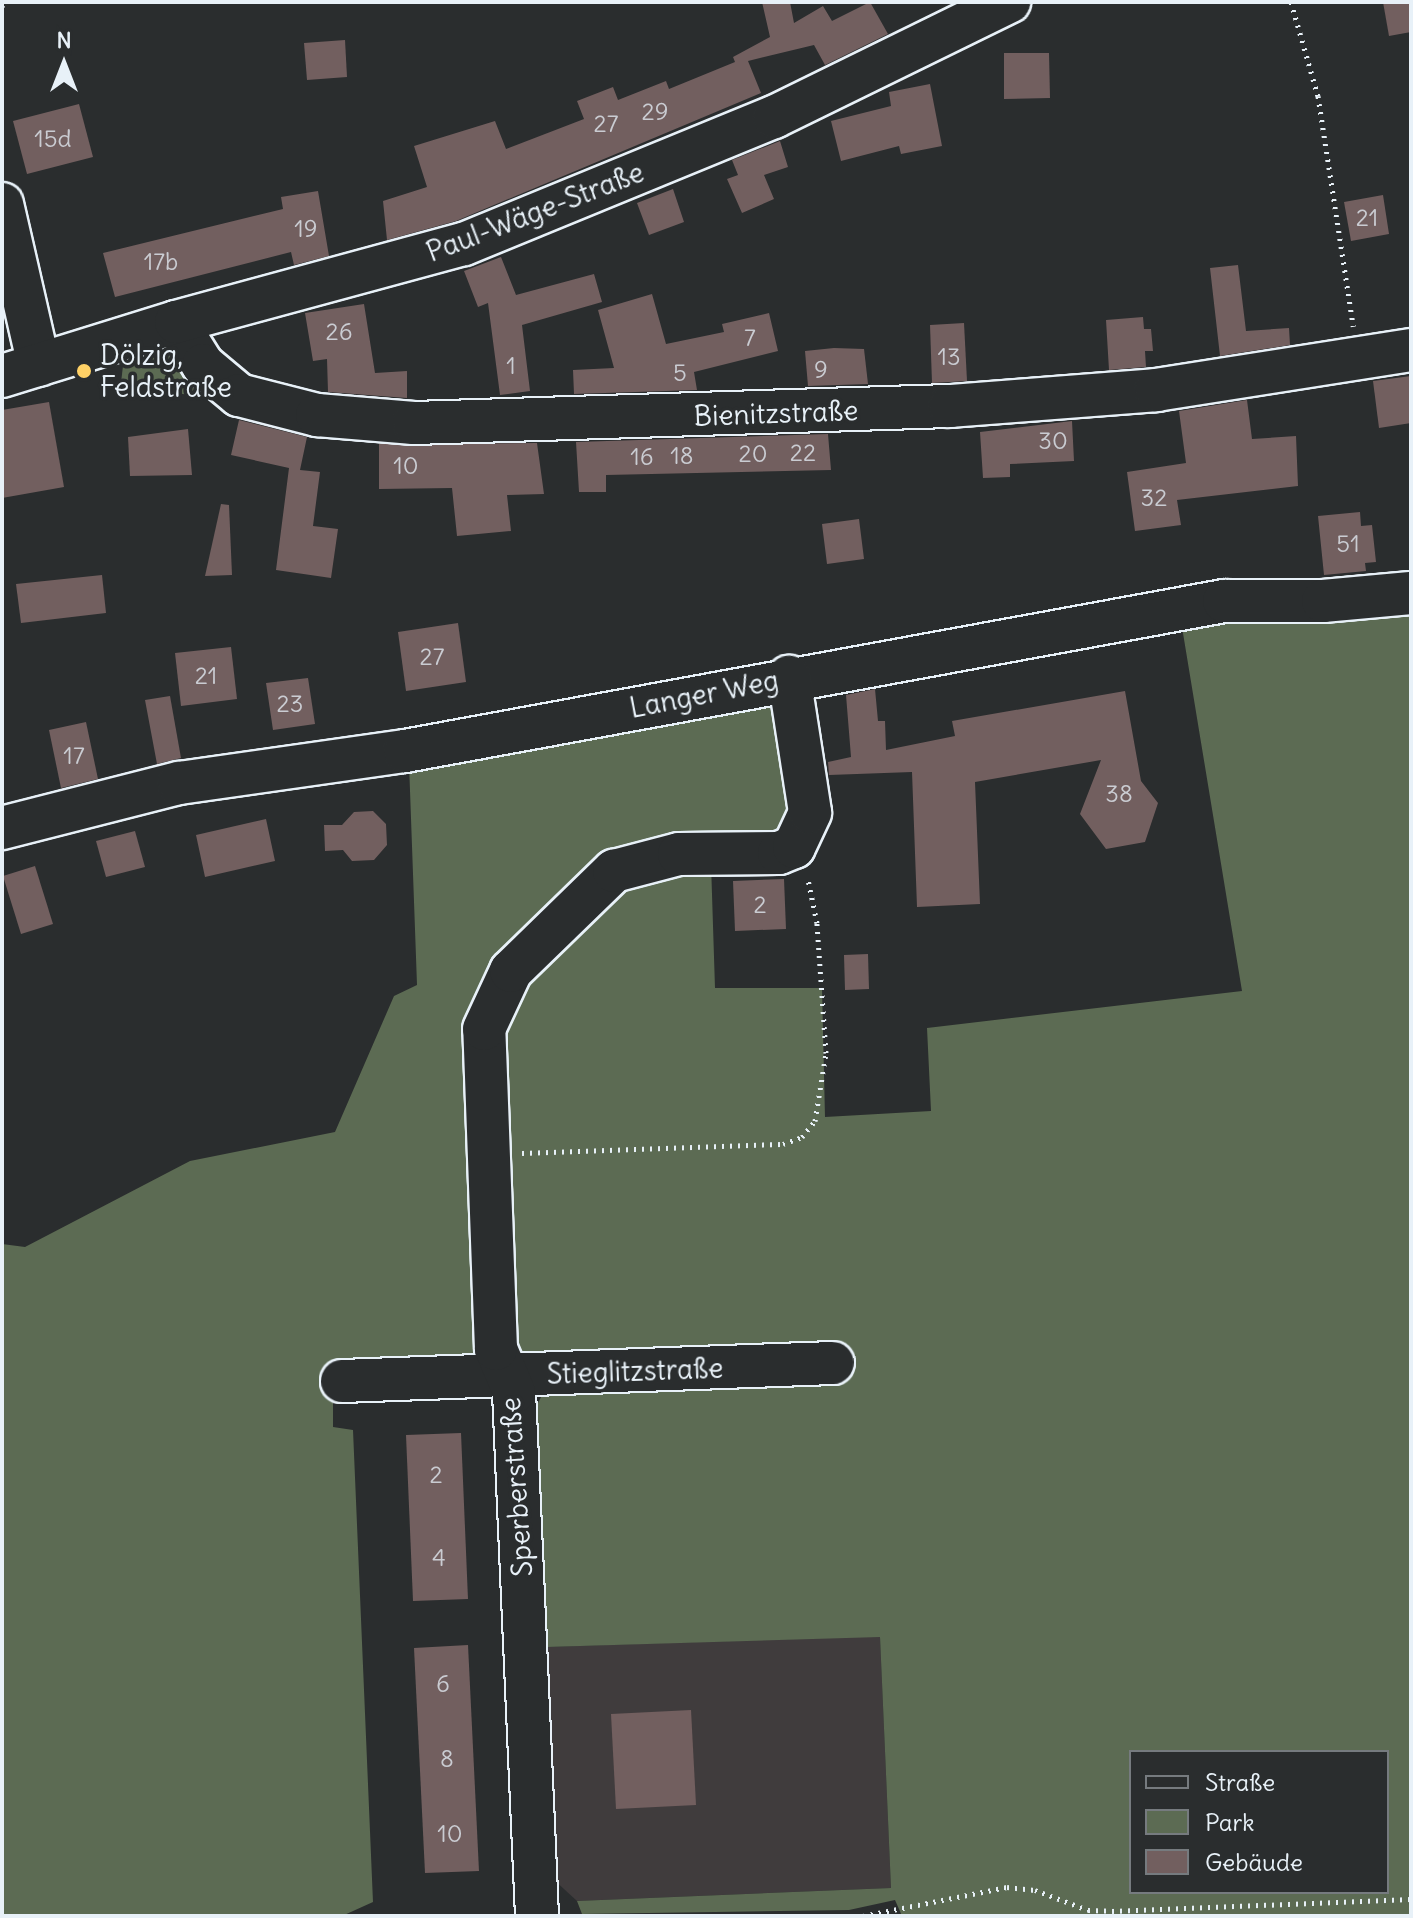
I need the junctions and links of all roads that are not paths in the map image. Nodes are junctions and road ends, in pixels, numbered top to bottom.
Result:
1 (1009, 2) edge
2 (2, 204) edge
3 (176, 322) junction
4 (1411, 350) edge
5 (21, 371) edge
6 (1411, 593) edge
7 (789, 677) junction
8 (2, 828) edge
9 (833, 1363) dead end
10 (506, 1377) junction
11 (342, 1381) dead end
12 (537, 1916) edge

1 - 3 street, Paul-Wäge-Straße
2 - 5 street, Paul-Wäge-Straße
3 - 4 street, Bienitzstraße
3 - 5 street, Paul-Wäge-Straße
6 - 7 street, Langer Weg
7 - 8 street, Langer Weg
7 - 10 street, Sperberstraße
9 - 10 street, Stieglitzstraße
10 - 11 street, Stieglitzstraße
10 - 12 street, Sperberstraße

